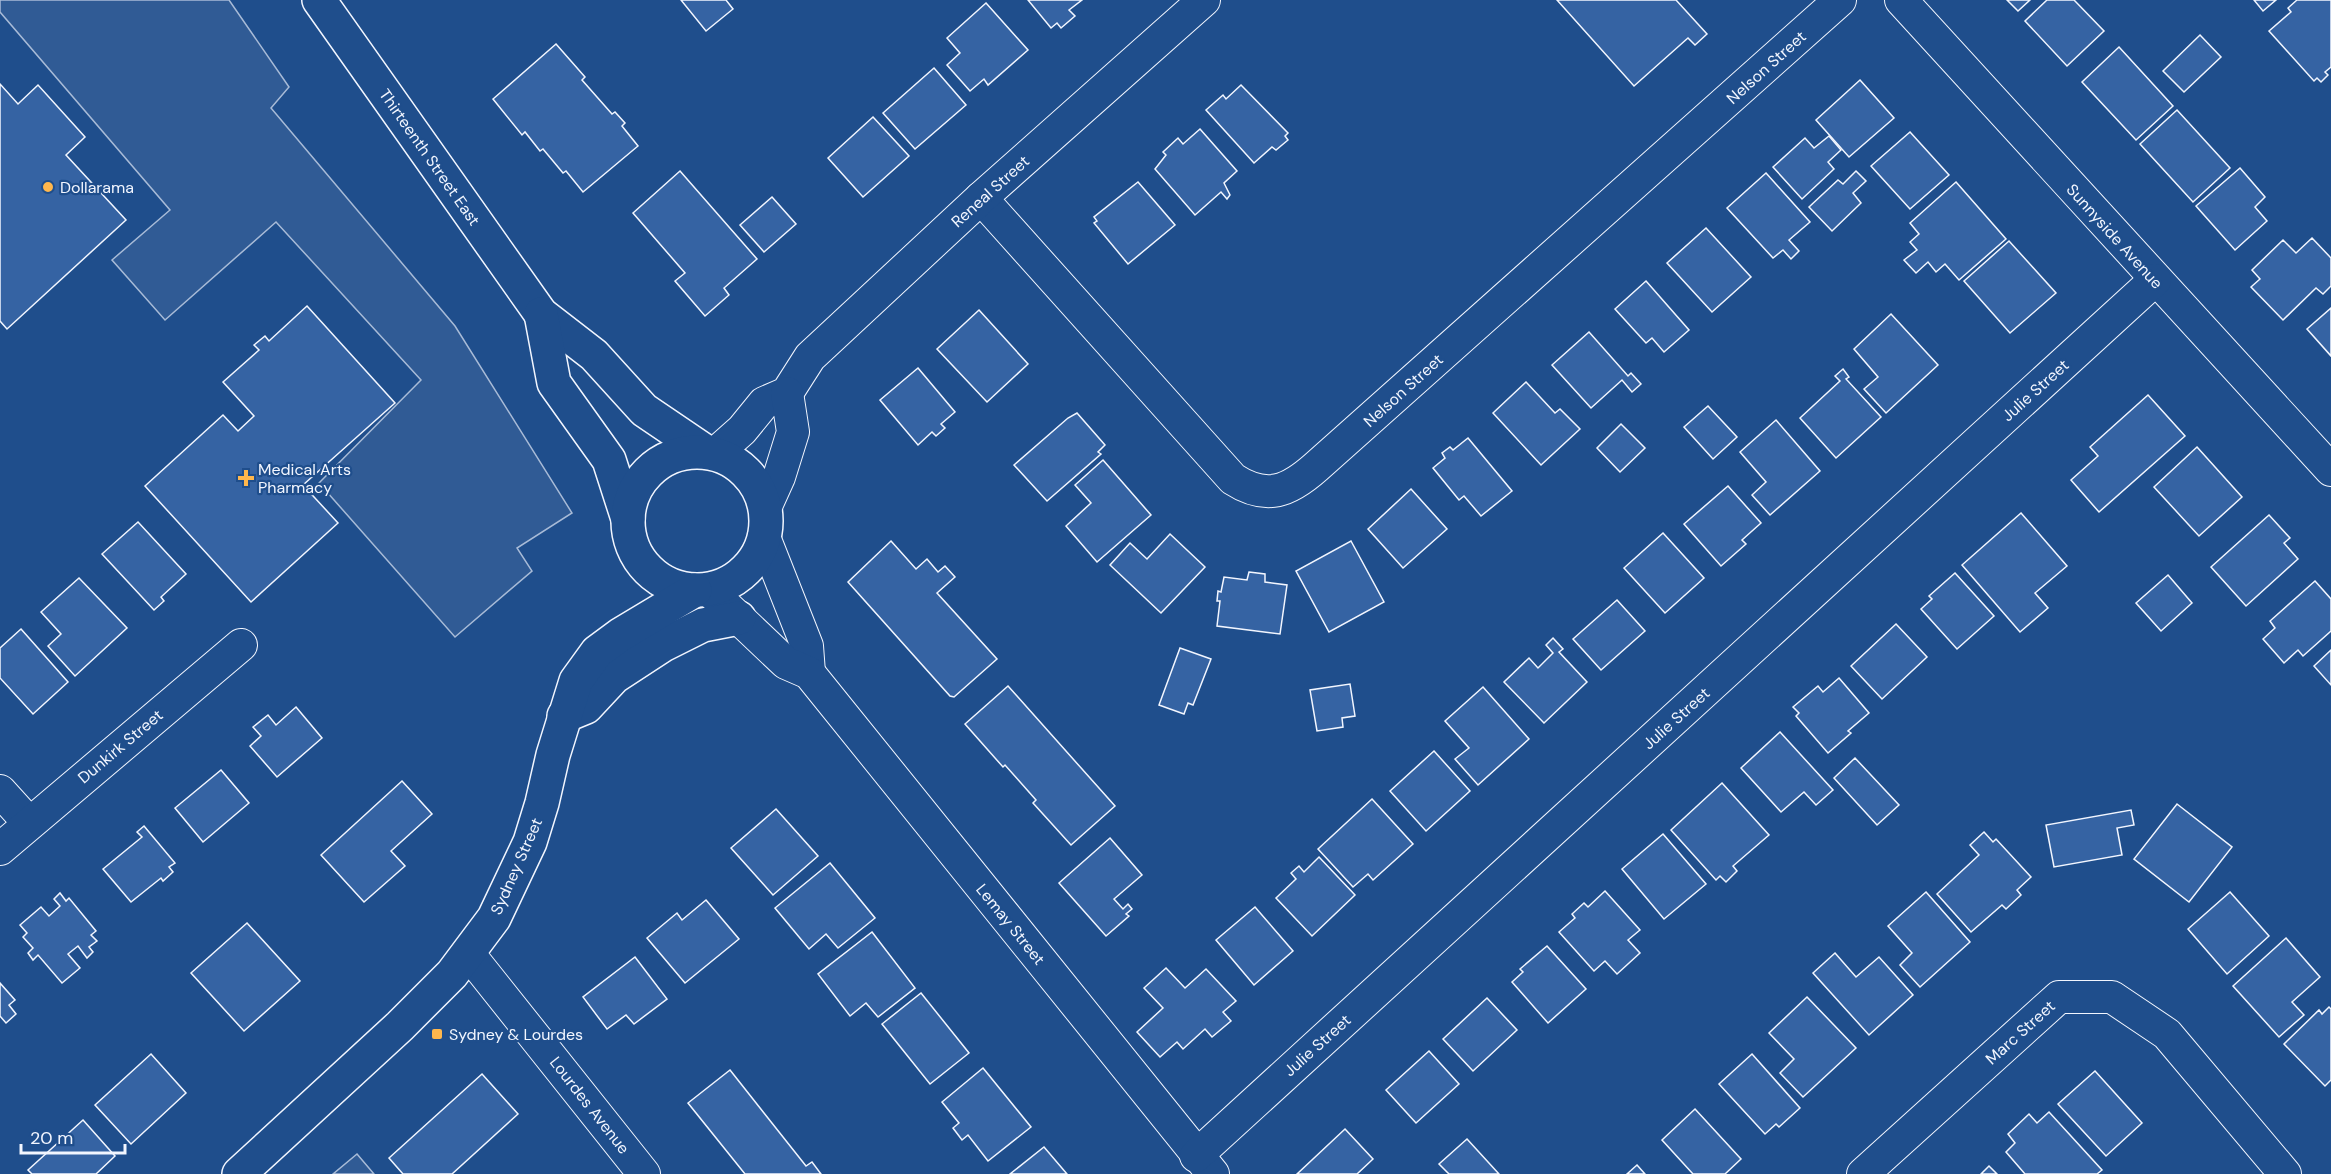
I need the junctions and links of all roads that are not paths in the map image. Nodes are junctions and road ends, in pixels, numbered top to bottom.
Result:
1 (320, 0) edge
2 (1204, 0) edge
3 (1840, 0) edge
4 (1901, 0) edge
5 (981, 198) junction
6 (2155, 280) junction
7 (541, 314) junction
8 (787, 393) junction
9 (710, 453) junction
10 (2331, 470) edge
11 (627, 519) junction
12 (764, 523) junction
13 (701, 590) junction
14 (739, 618) junction
15 (241, 645) dead end
16 (809, 673) junction
17 (564, 716) junction
18 (0, 791) edge
19 (29, 823) junction
20 (0, 849) edge
21 (468, 952) junction
22 (1204, 1165) edge
23 (239, 1174) edge
24 (644, 1174) edge
25 (1863, 1174) edge
26 (2285, 1174) edge

1 - 7 street, Thirteenth Street East
2 - 5 street, Reneal Street
3 - 5 street, Nelson Street
4 - 6 street, Sunnyside Avenue
5 - 8 street, Reneal Street
6 - 10 street, Sunnyside Avenue
6 - 22 street, Julie Street
7 - 9 street, Thirteenth Street East
7 - 11 street, Thirteenth Street East
8 - 9 street, Reneal Street
8 - 12 street
9 - 11 street
9 - 12 street
11 - 13 street
12 - 13 street
12 - 16 street
13 - 14 street, Lemay Street
13 - 17 street, Sydney Street
14 - 16 street, Lemay Street
14 - 17 street
15 - 19 street, Dunkirk Street
16 - 22 street, Lemay Street
17 - 21 street, Sydney Street
18 - 19 street
19 - 20 street, Dunkirk Street
21 - 23 street, Sydney Street
21 - 24 street, Lourdes Avenue
25 - 26 street, Marc Street

